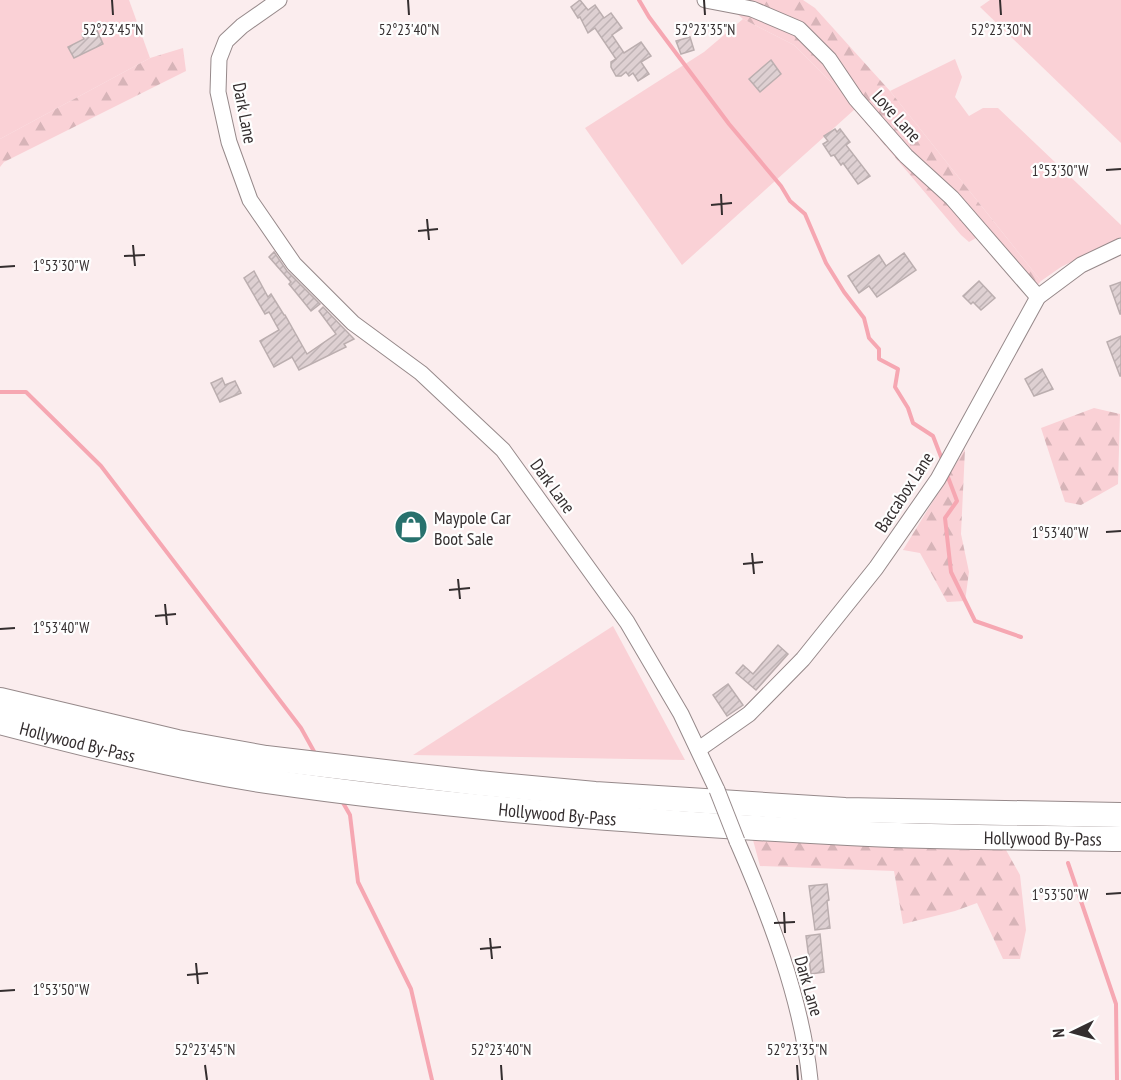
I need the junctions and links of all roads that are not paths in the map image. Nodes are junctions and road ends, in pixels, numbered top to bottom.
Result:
1 (279, 0) edge
2 (705, 0) edge
3 (1121, 246) edge
4 (1038, 297) junction
5 (0, 700) edge
6 (0, 722) edge
7 (699, 749) junction
8 (1121, 815) edge
9 (1121, 839) edge
10 (810, 1080) edge

1 - 7 street, Dark Lane
2 - 4 street, Love Lane
3 - 4 street, Baccabox Lane
4 - 7 street, Baccabox Lane
5 - 8 highway, Hollywood By-Pass
6 - 9 highway, Hollywood By-Pass
7 - 10 street, Dark Lane, bridge

